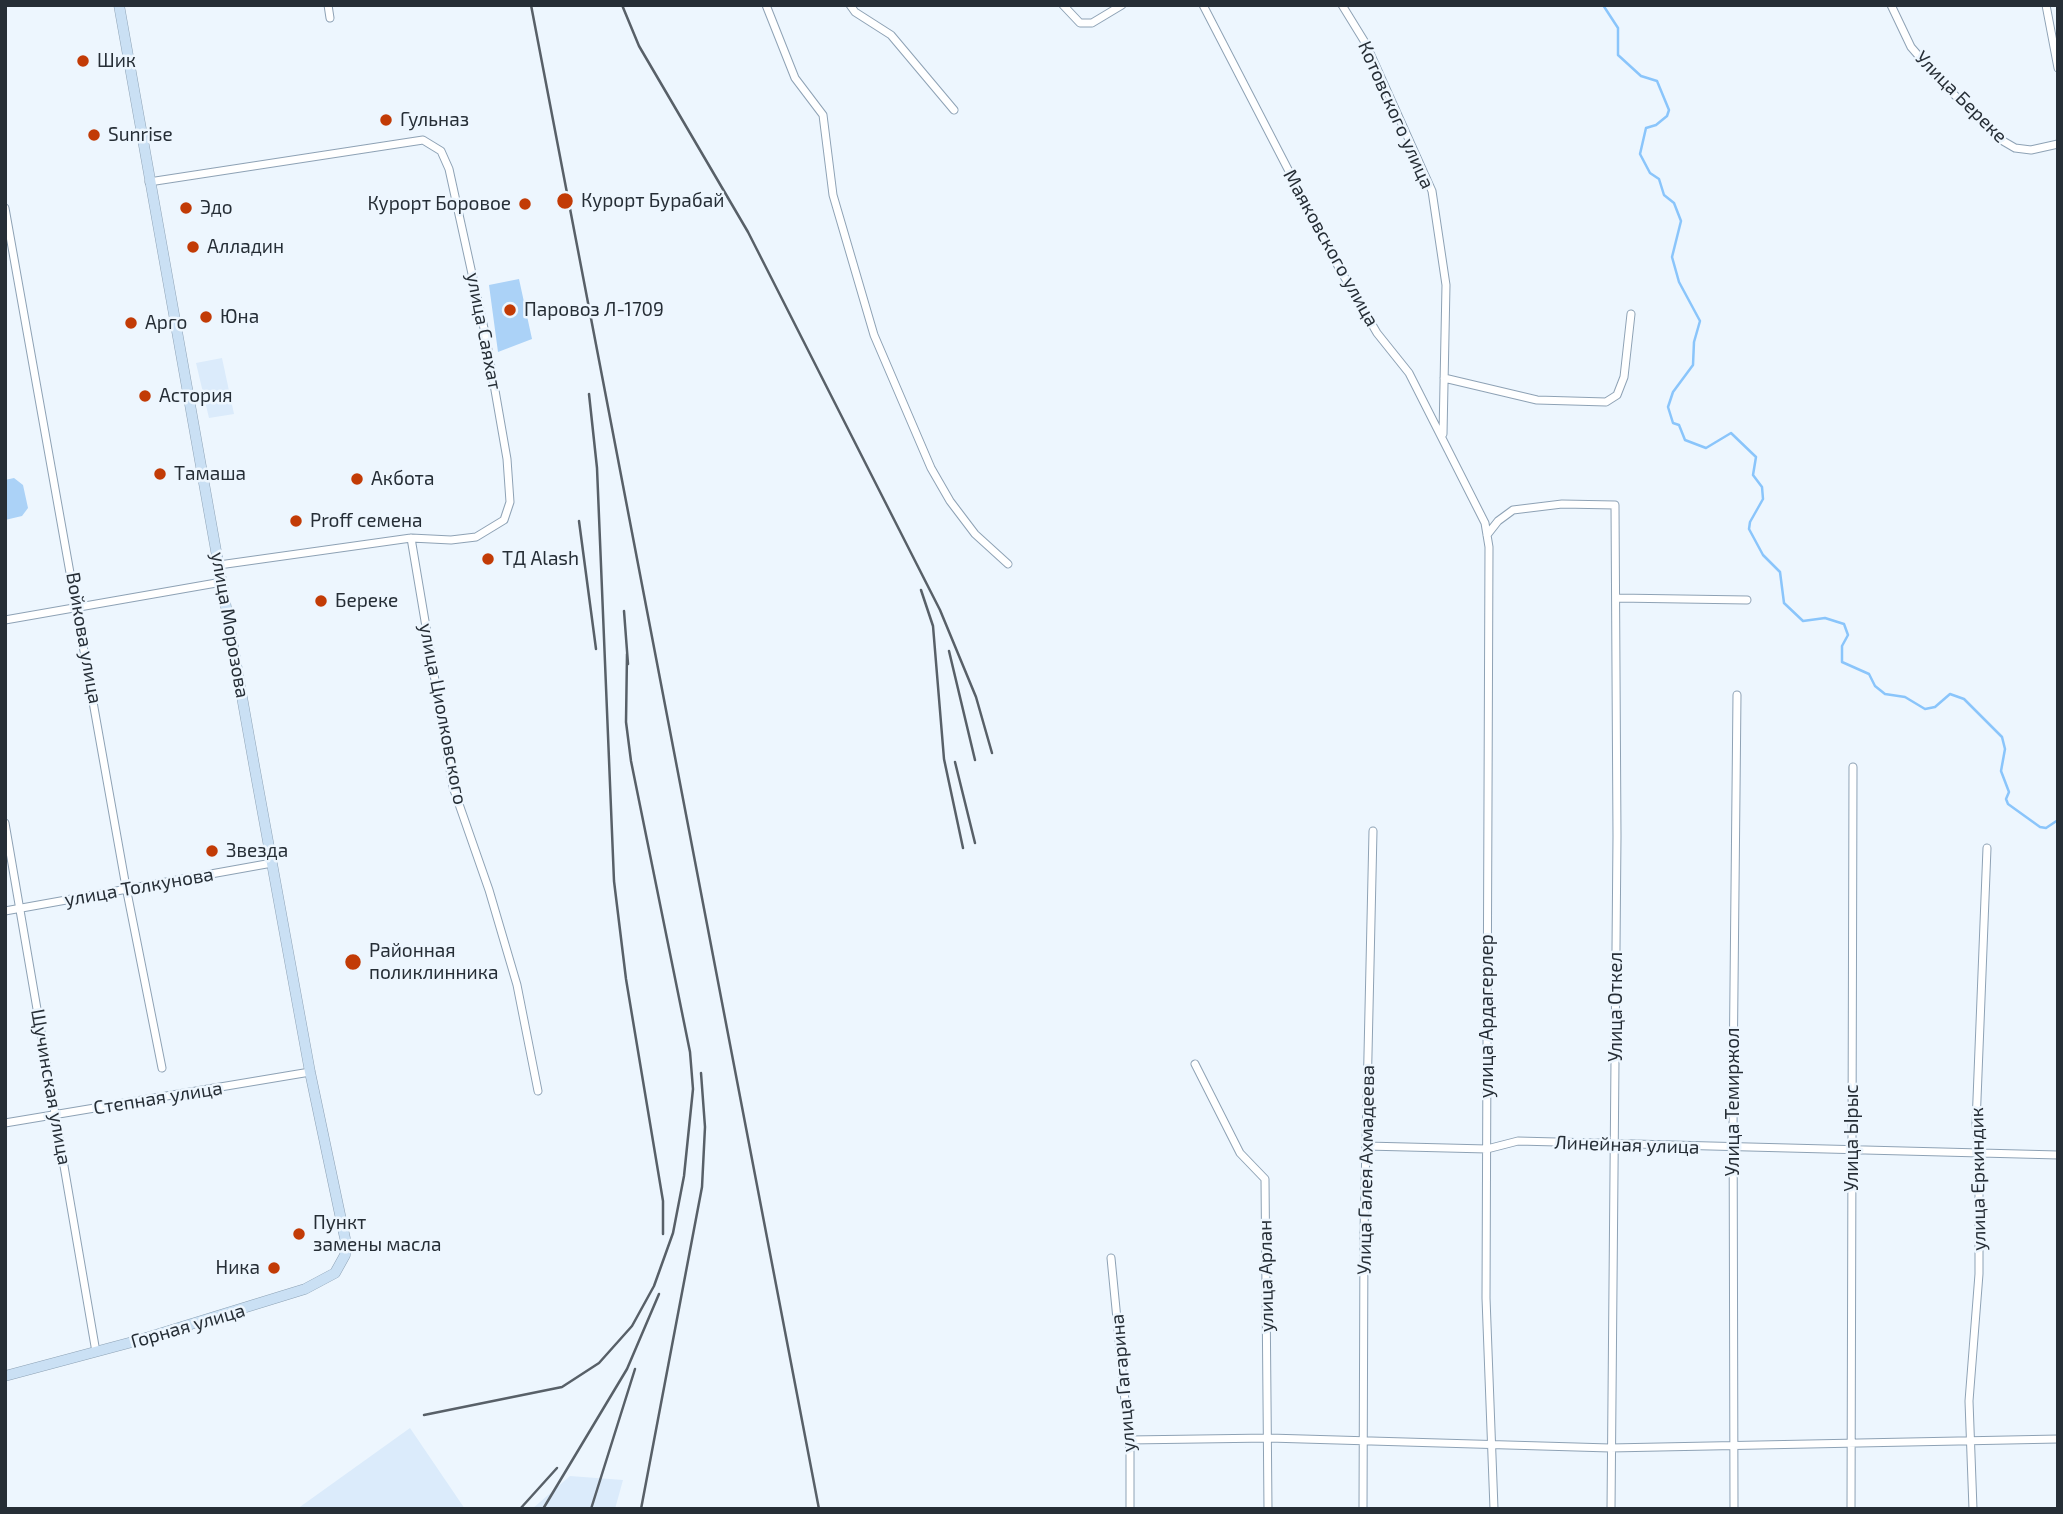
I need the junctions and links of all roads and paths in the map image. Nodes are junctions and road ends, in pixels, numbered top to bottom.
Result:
1 (119, 5) edge
2 (328, 5) edge
3 (766, 5) edge
4 (850, 5) edge
5 (1063, 5) edge
6 (1122, 5) edge
7 (1203, 5) edge
8 (1342, 5) edge
9 (1891, 5) edge
10 (2046, 5) edge
11 (330, 18) dead end
12 (2058, 68) edge
13 (954, 110) dead end
14 (2058, 144) edge
15 (149, 182) junction
16 (5, 208) edge
17 (1631, 314) dead end
18 (1444, 378) junction
19 (1443, 438) junction
20 (1485, 523) joint
21 (1487, 535) junction
22 (411, 538) junction
23 (1008, 564) dead end
24 (219, 565) junction
25 (222, 582) junction
26 (1617, 598) junction
27 (1748, 600) dead end
28 (78, 607) junction
29 (5, 620) edge
30 (1737, 695) dead end
31 (1853, 767) dead end
32 (5, 823) edge
33 (1373, 831) dead end
34 (1987, 848) dead end
35 (272, 863) junction
36 (126, 887) junction
37 (21, 908) junction
38 (5, 911) edge
39 (1195, 1064) dead end
40 (162, 1068) dead end
41 (310, 1072) junction
42 (538, 1091) dead end
43 (56, 1115) junction
44 (5, 1123) edge
45 (1615, 1144) junction
46 (1366, 1146) junction
47 (1487, 1149) junction
48 (1733, 1149) junction
49 (1852, 1150) junction
50 (1979, 1153) junction
51 (2058, 1155) edge
52 (346, 1243) joint
53 (1111, 1258) dead end
54 (96, 1352) junction
55 (5, 1376) edge
56 (1269, 1438) junction
57 (2058, 1439) edge
58 (1129, 1440) junction
59 (1364, 1441) junction
60 (1969, 1441) junction
61 (1493, 1443) junction
62 (1850, 1443) junction
63 (1734, 1445) junction
64 (1610, 1448) junction
65 (1130, 1509) edge
66 (1268, 1509) edge
67 (1363, 1509) edge
68 (1494, 1509) edge
69 (1611, 1509) edge
70 (1734, 1509) edge
71 (1851, 1509) edge
72 (1973, 1509) edge

1 - 15 main road, улица Морозова
2 - 11 street
3 - 23 street
4 - 13 street
5 - 6 street
7 - 19 street, Маяковского улица
8 - 18 street, Котовского улица
9 - 14 street, Улица Береке
10 - 12 street
15 - 22 street, улица Саяхат
15 - 24 main road, улица Морозова
16 - 28 street, Войкова улица
17 - 18 street
18 - 19 street, Котовского улица
19 - 20 street, Маяковского улица
20 - 21 street, улица Ардагерлер
21 - 26 street, Улица Откел
21 - 47 street, улица Ардагерлер
22 - 24 street, улица Саяхат
22 - 42 street, улица Циолковского
24 - 25 main road, улица Морозова
25 - 28 street
25 - 35 main road, улица Морозова
26 - 27 street
26 - 45 street, Улица Откел
28 - 29 street
28 - 36 street, Войкова улица
30 - 48 street, Улица Темиржол
31 - 49 street, Улица Ырыс
32 - 37 street, Щучинская улица
33 - 46 street, Улица Галея Ахмадеева
34 - 50 street, улица Еркиндик
35 - 36 street, улица Толкунова
35 - 41 main road, улица Морозова
36 - 37 street, улица Толкунова
36 - 40 street, Войкова улица
37 - 38 street, улица Толкунова
37 - 43 street, Щучинская улица
39 - 56 street, улица Арлан
41 - 43 street, Степная улица
41 - 52 main road, улица Морозова
43 - 44 street, Степная улица
43 - 54 street, Щучинская улица
45 - 47 street, Линейная улица
45 - 48 street, Линейная улица
45 - 64 street, Улица Откел
46 - 47 street, Линейная улица
46 - 59 street, Улица Галея Ахмадеева
47 - 61 street, улица Ардагерлер
48 - 49 street, Линейная улица
48 - 63 street, Улица Темиржол
49 - 50 street, Линейная улица
49 - 62 street, Улица Ырыс
50 - 51 street, Линейная улица
50 - 60 street, улица Еркиндик
52 - 54 main road, Горная улица
53 - 58 street, улица Гагарина
54 - 55 main road, Горная улица
56 - 58 street
56 - 59 street
56 - 66 street, улица Арлан
57 - 60 street
58 - 65 street, улица Гагарина
59 - 61 street
59 - 67 street, Улица Галея Ахмадеева
60 - 62 street
60 - 72 street, улица Еркиндик
61 - 64 street
61 - 68 street, улица Ардагерлер
62 - 63 street
62 - 71 street, Улица Ырыс
63 - 64 street
63 - 70 street, Улица Темиржол
64 - 69 street, Улица Откел

